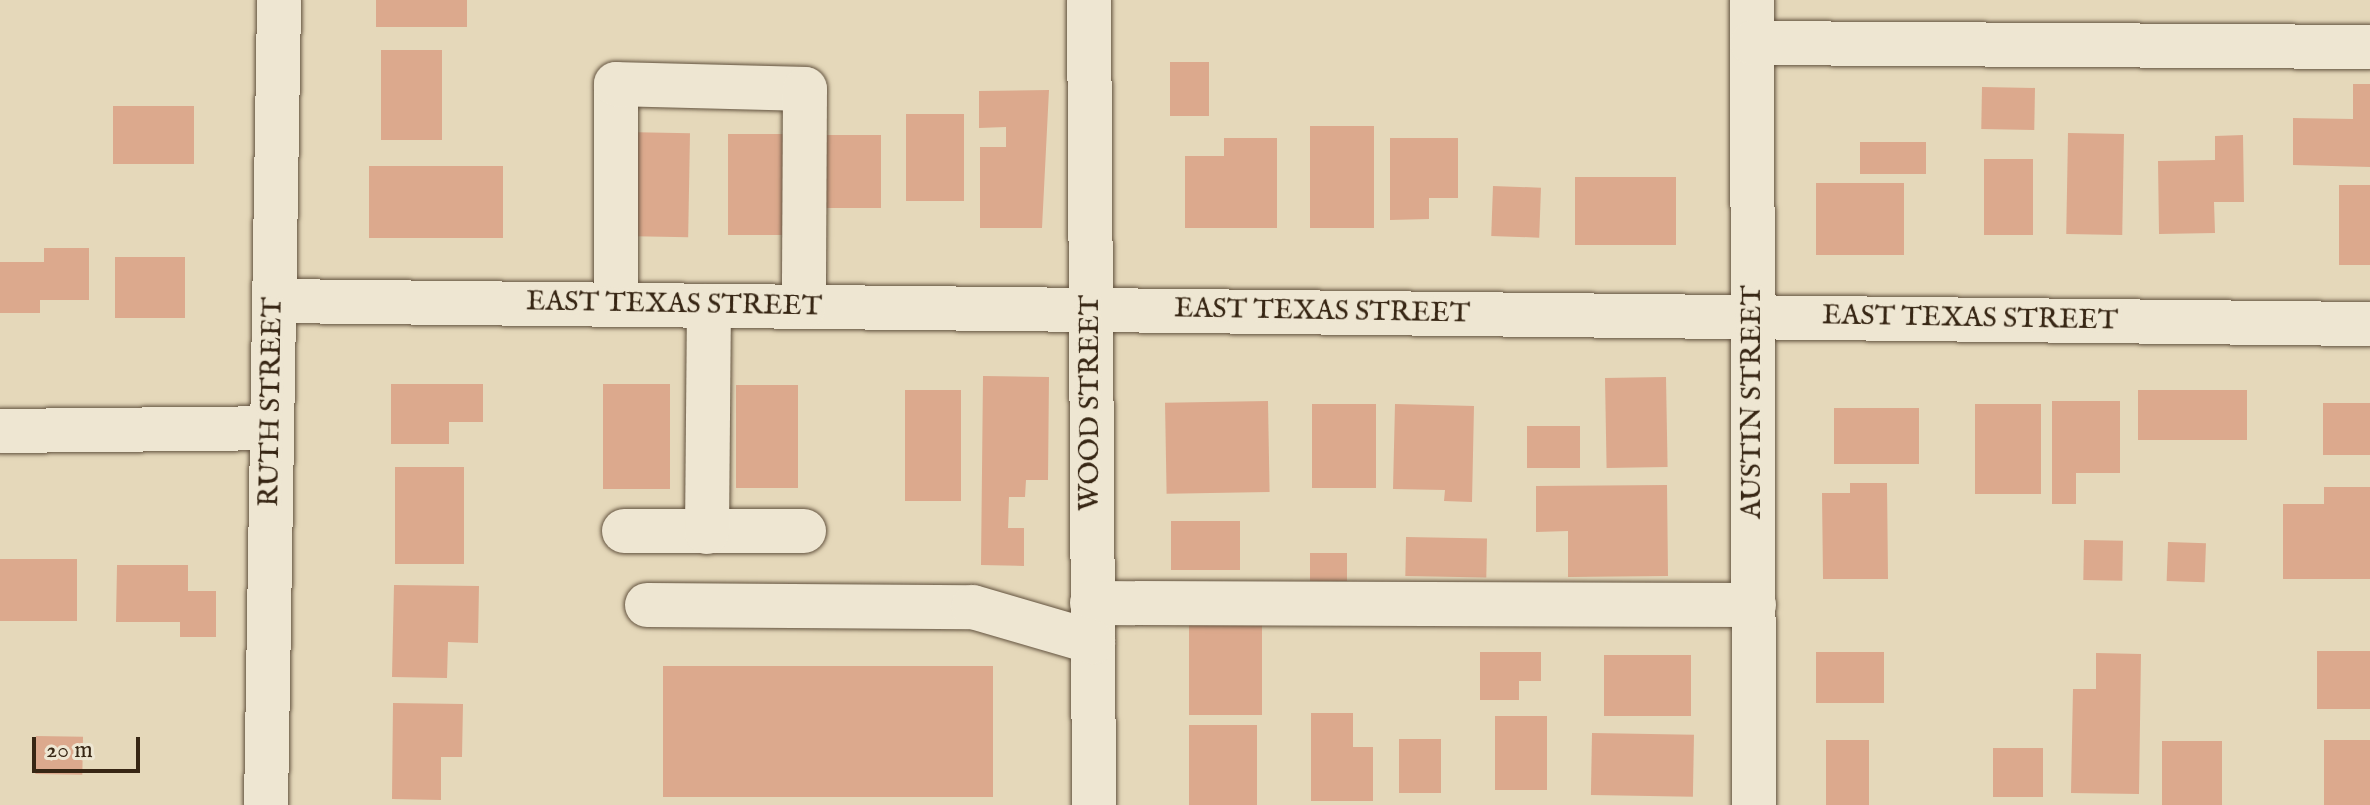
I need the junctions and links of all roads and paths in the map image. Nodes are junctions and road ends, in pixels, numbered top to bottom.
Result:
1 (279, 0) edge
2 (1089, 0) edge
3 (1752, 0) edge
4 (1752, 43) junction
5 (2370, 47) edge
6 (274, 301) junction
7 (616, 304) junction
8 (709, 306) junction
9 (804, 307) junction
10 (1091, 310) junction
11 (1753, 317) junction
12 (2370, 324) edge
13 (272, 428) junction
14 (0, 431) edge
15 (624, 531) dead end
16 (804, 531) dead end
17 (707, 532) junction
18 (647, 605) dead end
19 (1754, 605) junction
20 (1093, 622) junction
21 (266, 805) edge
22 (1094, 805) edge
23 (1754, 805) edge

1 - 6 street, RUTH STREET
2 - 10 street, WOOD STREET
3 - 4 street, AUSTIN STREET
4 - 5 street
4 - 11 street, AUSTIN STREET
6 - 7 street, EAST TEXAS STREET
6 - 13 street, RUTH STREET
7 - 8 street, EAST TEXAS STREET
7 - 9 street
8 - 9 street, EAST TEXAS STREET
8 - 17 street
9 - 10 street, EAST TEXAS STREET
10 - 11 street, EAST TEXAS STREET
10 - 20 street, WOOD STREET
11 - 12 street, EAST TEXAS STREET
11 - 19 street, AUSTIN STREET
13 - 14 street
13 - 21 street, RUTH STREET
15 - 17 street
16 - 17 street
18 - 20 street
19 - 20 street
19 - 23 street, AUSTIN STREET
20 - 22 street, WOOD STREET

